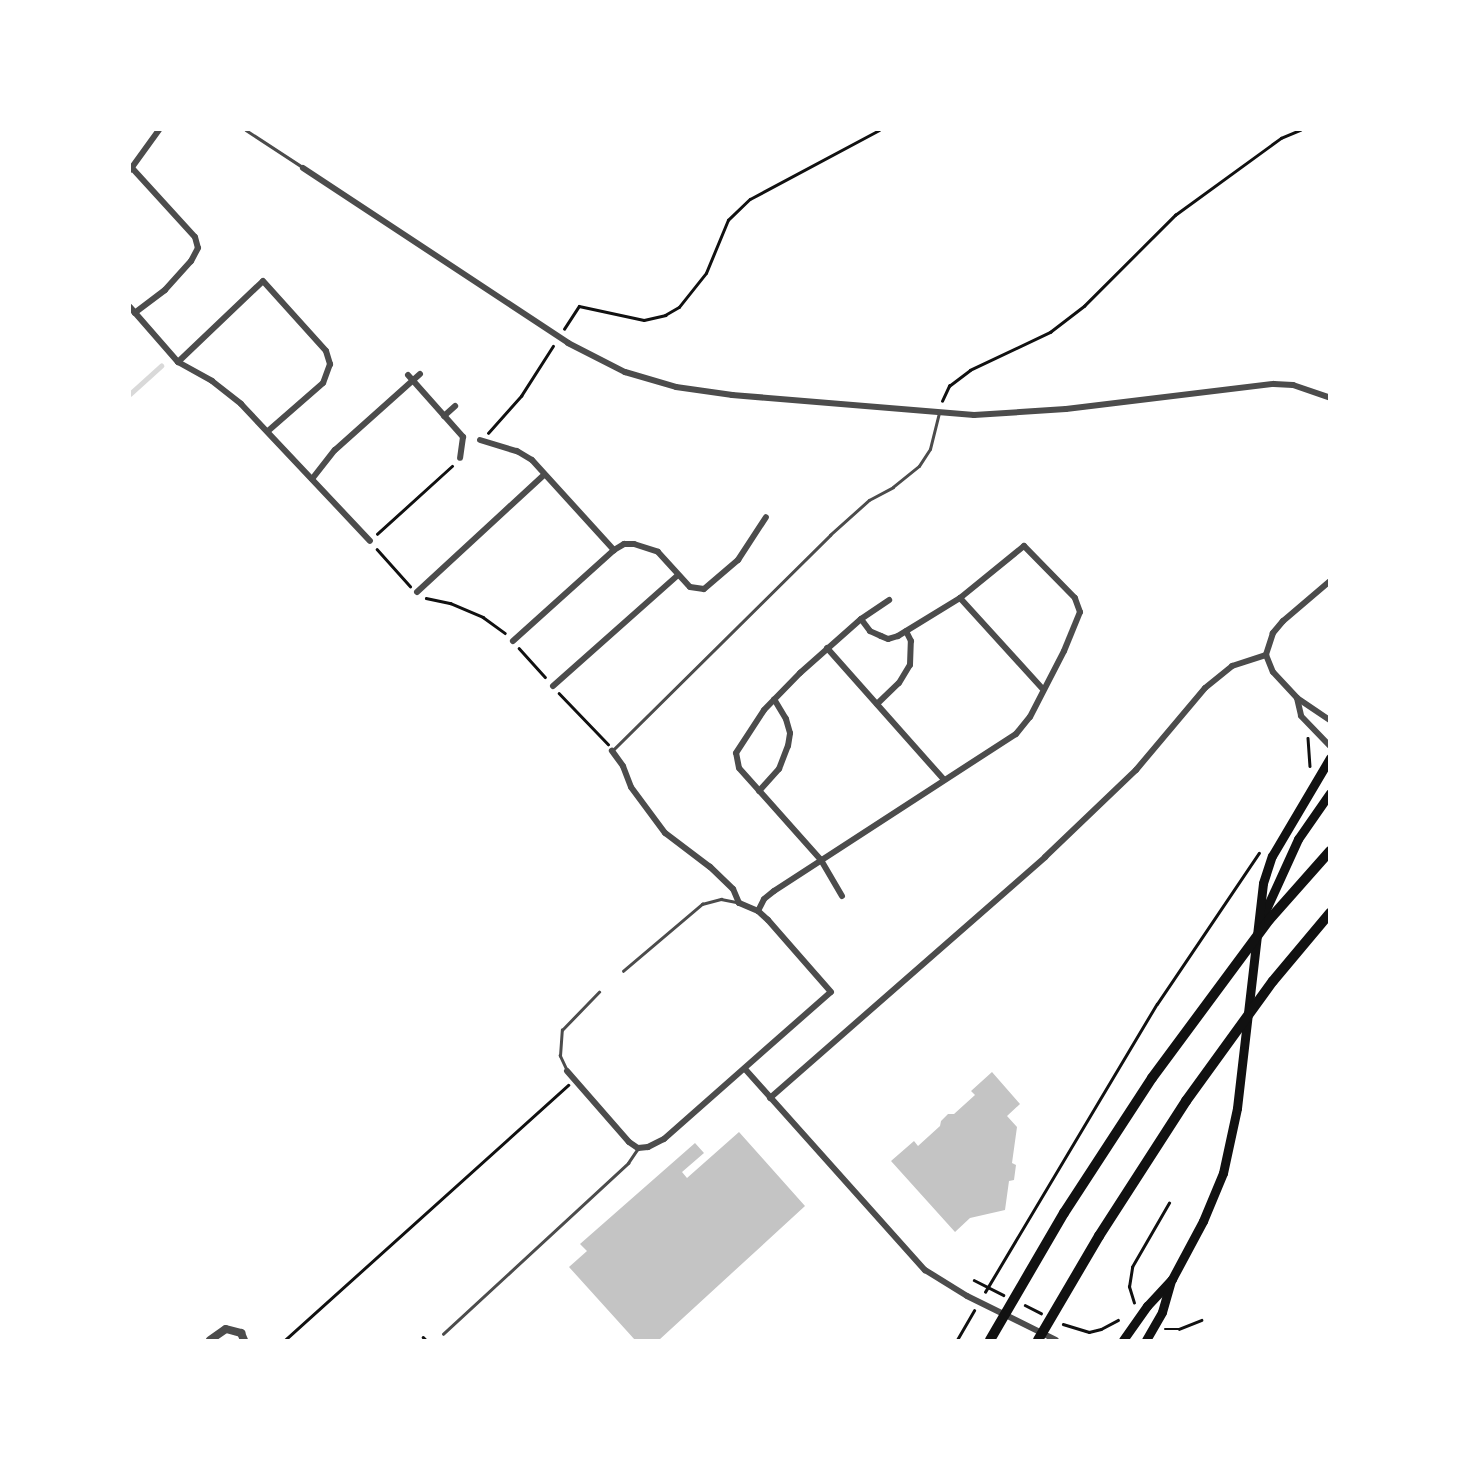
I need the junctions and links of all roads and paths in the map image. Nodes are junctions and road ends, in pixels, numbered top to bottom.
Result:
1 (159, 130) edge
2 (246, 130) edge
3 (879, 130) edge
4 (1300, 130) edge
5 (303, 168) joint
6 (131, 169) edge
7 (130, 307) edge
8 (135, 313) junction
9 (572, 317) dead end
10 (178, 362) junction
11 (420, 374) dead end
12 (411, 378) junction
13 (1329, 398) edge
14 (455, 406) dead end
15 (940, 413) junction
16 (444, 416) junction
17 (268, 431) junction
18 (480, 440) dead end
19 (460, 458) dead end
20 (544, 475) junction
21 (312, 479) junction
22 (766, 517) dead end
23 (370, 541) joint
24 (614, 550) junction
25 (678, 575) junction
26 (1329, 581) edge
27 (417, 592) junction
28 (960, 598) junction
29 (889, 600) dead end
30 (861, 619) junction
31 (906, 631) junction
32 (513, 641) junction
33 (827, 648) junction
34 (1266, 655) junction
35 (553, 686) junction
36 (1042, 688) junction
37 (1297, 698) junction
38 (774, 699) junction
39 (877, 704) junction
40 (1329, 720) edge
41 (1307, 736) dead end
42 (1329, 747) edge
43 (612, 751) junction
44 (1329, 758) edge
45 (1310, 769) dead end
46 (944, 780) junction
47 (760, 791) junction
48 (1329, 793) edge
49 (1329, 851) edge
50 (1260, 852) dead end
51 (821, 860) junction
52 (842, 896) dead end
53 (739, 903) junction
54 (758, 911) junction
55 (1329, 913) edge
56 (1259, 923) junction
57 (623, 971) dead end
58 (600, 992) dead end
59 (745, 1069) junction
60 (567, 1071) joint
61 (573, 1080) junction
62 (770, 1098) junction
63 (638, 1148) junction
64 (1171, 1279) junction
65 (984, 1294) dead end
66 (977, 1305) dead end
67 (443, 1334) dead end
68 (423, 1336) dead end
69 (210, 1340) edge
70 (244, 1340) edge
71 (285, 1340) edge
72 (426, 1340) edge
73 (957, 1340) edge
74 (990, 1340) edge
75 (1038, 1340) edge
76 (1056, 1340) edge
77 (1123, 1340) edge
78 (1146, 1340) edge

1 - 6 street
2 - 5 lane
3 - 9 path
4 - 15 path
5 - 15 street
6 - 8 street
7 - 8 street
8 - 10 street
10 - 17 street
10 - 17 street
11 - 12 street
12 - 16 street
12 - 21 street
13 - 15 street
14 - 16 street
15 - 43 lane
16 - 19 street
17 - 21 street
18 - 20 street
20 - 24 street
20 - 27 street
21 - 23 street
22 - 25 street
23 - 27 path
24 - 25 street
24 - 32 street
25 - 35 street
26 - 34 street
27 - 32 path
28 - 31 street
28 - 36 street
28 - 36 street
29 - 30 street
30 - 31 street
30 - 33 street
31 - 39 street
32 - 35 path
33 - 38 street
33 - 39 street
34 - 37 street
34 - 62 street
35 - 43 path
36 - 46 street
37 - 40 street
37 - 42 street
38 - 47 street
38 - 47 street
39 - 46 street
41 - 45 path
43 - 53 street
44 - 56 main road
46 - 51 street
47 - 51 street
48 - 56 main road
49 - 74 highway
50 - 65 path
51 - 52 street
51 - 54 street
53 - 54 street
53 - 57 lane
54 - 59 street
55 - 75 highway
56 - 64 main road
58 - 60 lane
59 - 62 street
59 - 63 street
60 - 61 street
61 - 63 street
61 - 71 path
62 - 76 street
63 - 67 lane
64 - 77 main road
64 - 78 main road
66 - 73 path
68 - 72 path
69 - 70 street

